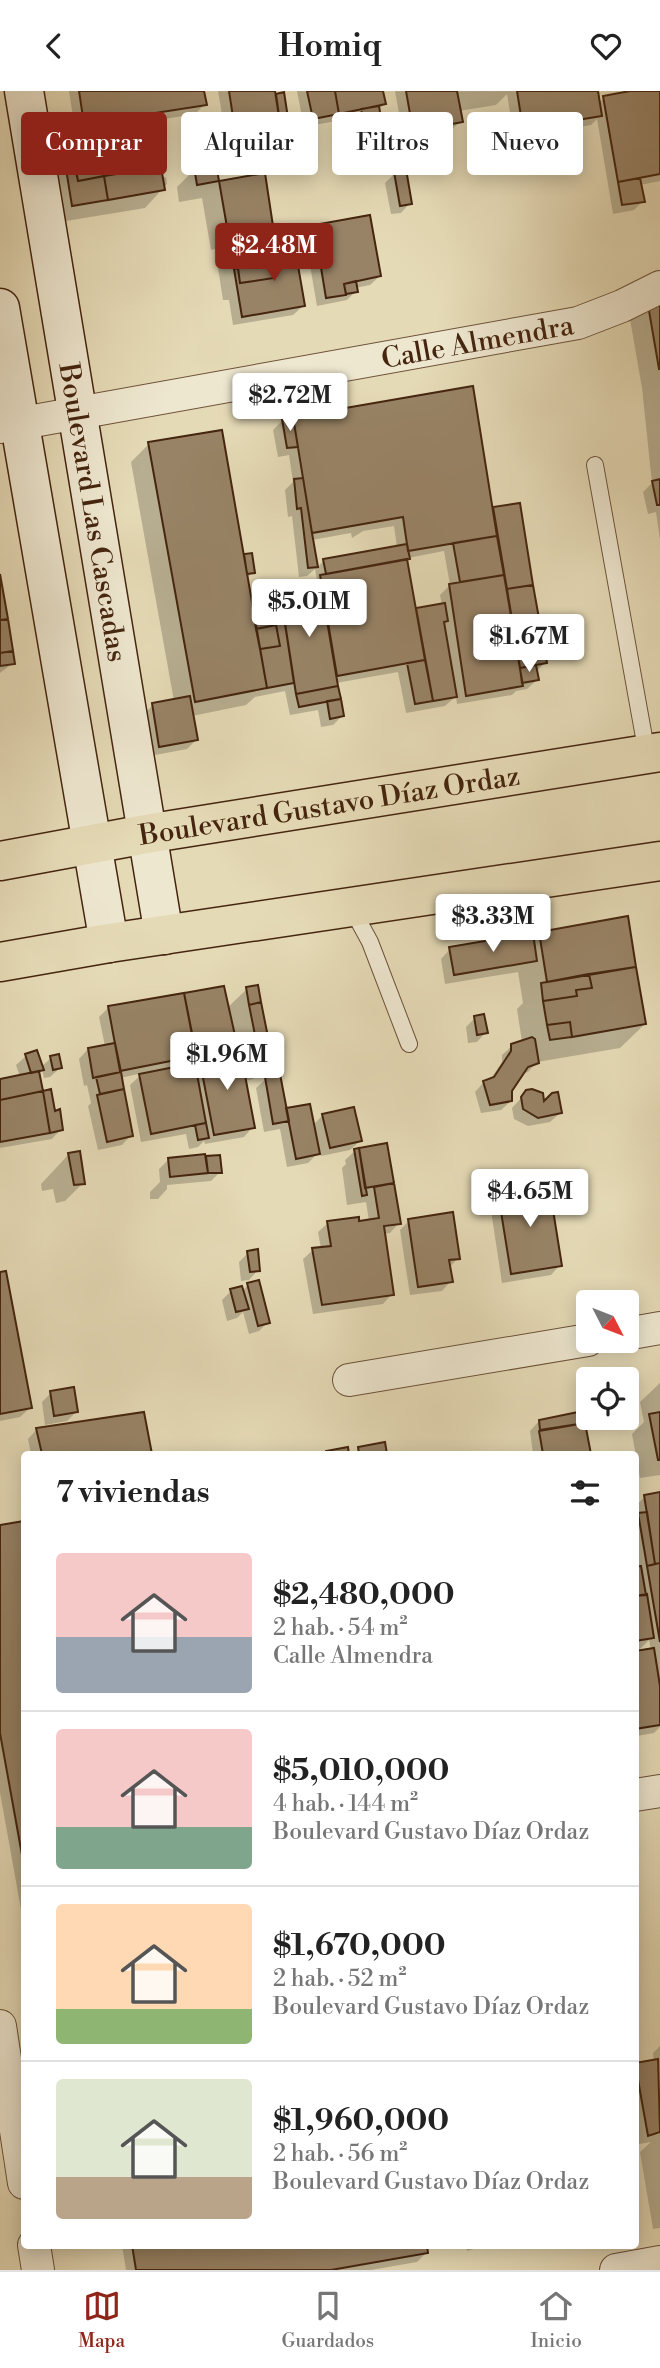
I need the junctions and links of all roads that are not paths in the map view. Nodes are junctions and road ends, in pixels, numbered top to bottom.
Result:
1 (24, 91) edge
2 (660, 287) edge
3 (0, 308) edge
4 (78, 414) junction
5 (10, 425) edge
6 (595, 465) dead end
7 (653, 753) edge
8 (146, 834) junction
9 (91, 846) junction
10 (0, 861) edge
11 (660, 861) edge
12 (351, 907) junction
13 (164, 935) junction
14 (109, 943) junction
15 (0, 961) edge
16 (409, 1044) dead end
17 (660, 1328) edge
18 (639, 1332) edge
19 (576, 1342) edge
20 (349, 1380) dead end
21 (660, 1791) edge
22 (639, 1794) edge
23 (0, 2026) edge
24 (21, 2163) edge
25 (35, 2249) edge
26 (660, 2262) edge
27 (38, 2270) edge
28 (616, 2270) edge

1 - 4 street, Boulevard Las Cascadas
2 - 4 street, Calle Almendra
3 - 5 street, Boulevard Las Cascadas
4 - 5 street, Calle Almendra
4 - 8 street, Boulevard Las Cascadas
5 - 9 street, Boulevard Las Cascadas
6 - 7 lane
7 - 8 main road, Boulevard Gustavo Díaz Ordaz
8 - 9 main road, Boulevard Gustavo Díaz Ordaz
8 - 13 street, Boulevard Las Cascadas
9 - 10 main road, Boulevard Gustavo Díaz Ordaz
9 - 14 street, Boulevard Las Cascadas
11 - 12 main road
12 - 13 main road
12 - 16 lane
13 - 14 main road
14 - 15 main road
17 - 18 street
19 - 20 street
21 - 22 street
23 - 24 street
25 - 27 street
26 - 28 street

